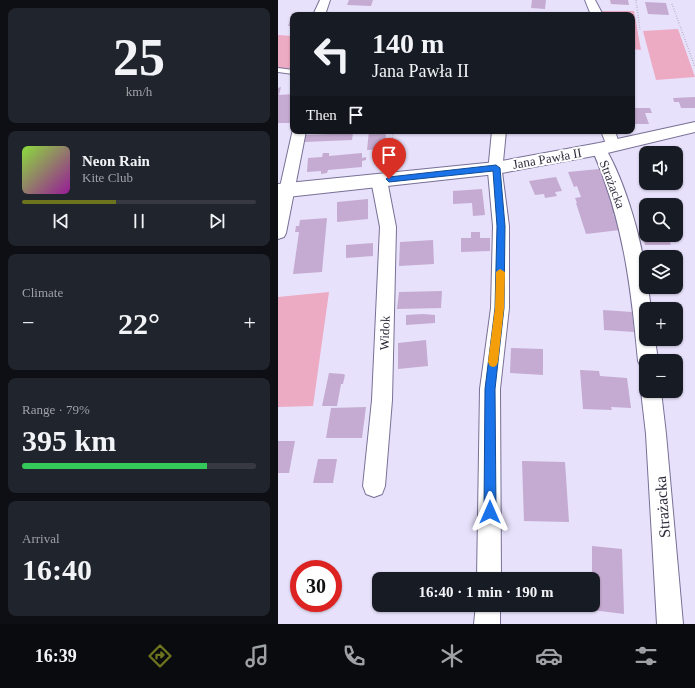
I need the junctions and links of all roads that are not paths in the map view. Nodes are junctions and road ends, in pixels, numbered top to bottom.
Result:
1 (325, 0) edge
2 (590, 0) edge
3 (320, 12) edge
4 (596, 12) edge
5 (278, 70) edge
6 (290, 72) edge
7 (695, 127) edge
8 (298, 134) edge
9 (498, 134) edge
10 (606, 142) edge
11 (496, 168) junction
12 (384, 180) junction
13 (282, 191) edge
14 (278, 233) edge
15 (647, 354) edge
16 (652, 398) edge
17 (374, 486) dead end
18 (489, 572) edge
19 (488, 612) edge
20 (487, 624) edge
21 (670, 624) edge

1 - 3 street
2 - 4 street
5 - 6 lane
7 - 10 street, Jana Pawła II
8 - 13 street
9 - 11 street
10 - 11 street, Jana Pawła II
10 - 15 street, Strażacka
11 - 12 street, Jana Pawła II
11 - 18 street
12 - 13 street, Jana Pawła II
12 - 17 street, Widok
13 - 14 street
16 - 21 street, Strażacka
19 - 20 street

